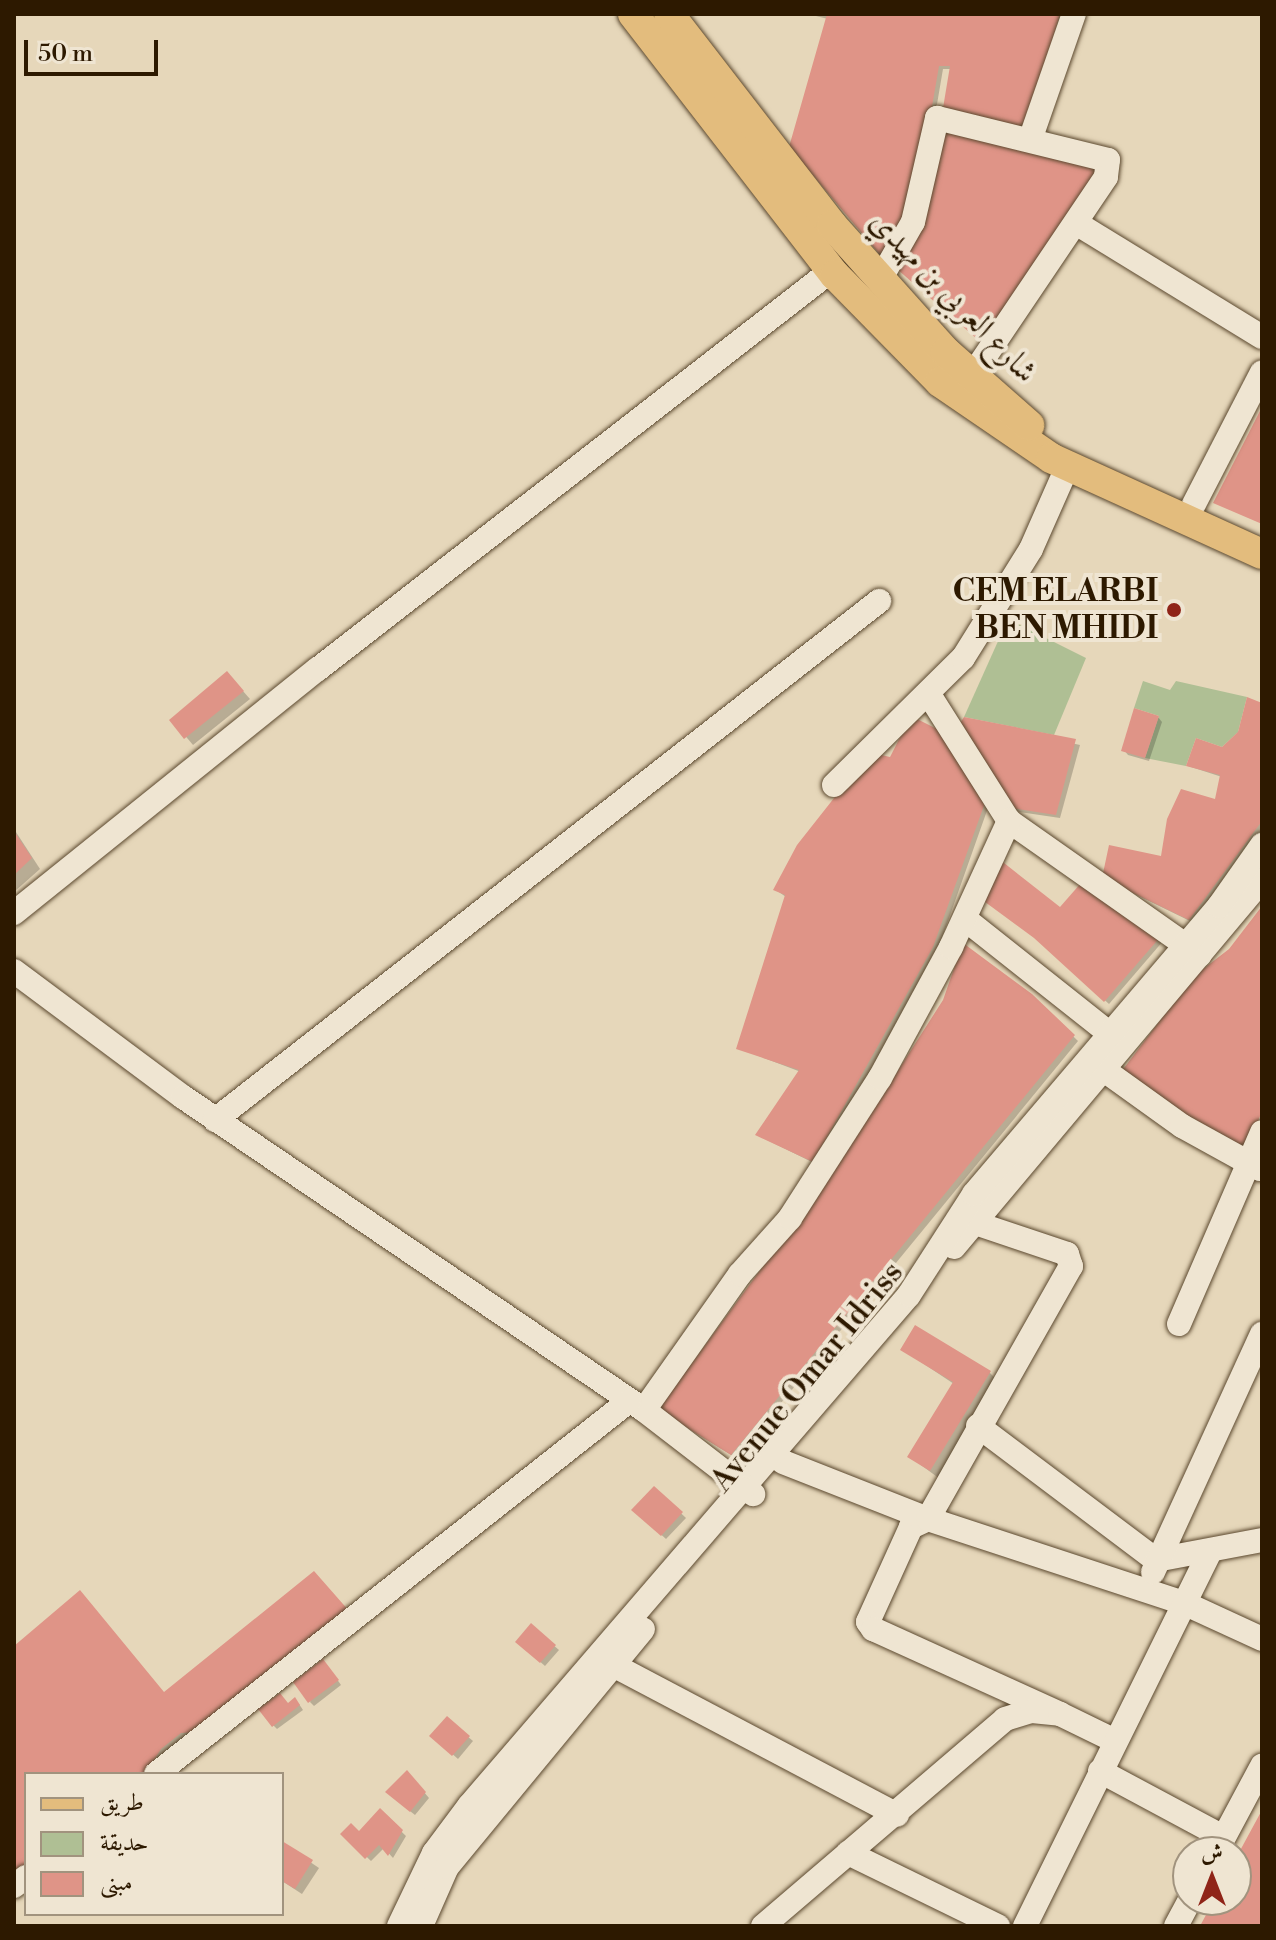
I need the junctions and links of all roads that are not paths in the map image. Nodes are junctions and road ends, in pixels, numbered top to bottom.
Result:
1 (633, 14) edge
2 (669, 14) edge
3 (1074, 14) edge
4 (1030, 140) junction
5 (1076, 223) junction
6 (832, 270) junction
7 (881, 278) junction
8 (1262, 337) edge
9 (1262, 372) edge
10 (972, 376) junction
11 (1068, 465) junction
12 (1194, 504) junction
13 (1262, 535) edge
14 (1262, 554) edge
15 (879, 601) dead end
16 (928, 693) junction
17 (834, 785) dead end
18 (1009, 821) junction
19 (1262, 845) edge
20 (1262, 880) edge
21 (14, 913) edge
22 (965, 919) junction
23 (1194, 950) junction
24 (14, 971) edge
25 (1110, 1034) junction
26 (1104, 1070) junction
27 (215, 1120) junction
28 (1262, 1132) edge
29 (1255, 1166) edge
30 (975, 1223) junction
31 (1179, 1324) dead end
32 (1262, 1334) edge
33 (637, 1406) junction
34 (978, 1426) junction
35 (783, 1462) junction
36 (748, 1491) junction
37 (928, 1519) junction
38 (1262, 1540) edge
39 (1210, 1552) junction
40 (1156, 1560) junction
41 (1146, 1590) junction
42 (1186, 1604) junction
43 (1262, 1639) edge
44 (613, 1665) junction
45 (1060, 1714) junction
46 (1115, 1741) junction
47 (1262, 1766) edge
48 (1100, 1771) junction
49 (159, 1772) edge
50 (1255, 1796) edge
51 (897, 1815) junction
52 (1205, 1836) edge
53 (1226, 1836) edge
54 (848, 1853) junction
55 (399, 1926) edge
56 (421, 1926) edge
57 (763, 1926) edge
58 (998, 1926) edge
59 (1025, 1926) edge

1 - 6 main road
2 - 7 main road, شارع العربي بن مهيدي
3 - 4 street
4 - 5 street
4 - 7 street
5 - 8 street
5 - 10 street
6 - 11 main road
6 - 21 street
7 - 10 main road, شارع العربي بن مهيدي
9 - 12 street
10 - 12 main road, شارع العربي بن مهيدي
11 - 14 main road
11 - 16 street
12 - 13 main road, شارع العربي بن مهيدي
15 - 27 street
16 - 17 street
16 - 18 street
18 - 22 street
18 - 23 street
19 - 23 street
20 - 23 street, Avenue Omar Idriss
22 - 25 street
22 - 33 street
23 - 25 street
23 - 26 street, Avenue Omar Idriss
24 - 27 street
25 - 36 street
26 - 29 street
26 - 30 street, Avenue Omar Idriss
27 - 33 street
28 - 29 street
29 - 31 street
30 - 34 street
30 - 35 street, Avenue Omar Idriss
32 - 40 street
33 - 36 street
33 - 49 street
34 - 37 street
34 - 40 street
35 - 36 street, Avenue Omar Idriss
35 - 37 street
36 - 44 street, Avenue Omar Idriss
36 - 55 street
37 - 41 street
37 - 45 street
38 - 39 street
39 - 40 street
39 - 42 street
40 - 41 street
41 - 42 street
42 - 43 street
42 - 46 street
44 - 51 street
44 - 56 street, Avenue Omar Idriss
45 - 46 street
45 - 51 street
46 - 48 street
47 - 50 street
48 - 52 street
48 - 59 street
50 - 53 street
51 - 54 street
54 - 57 street
54 - 58 street

